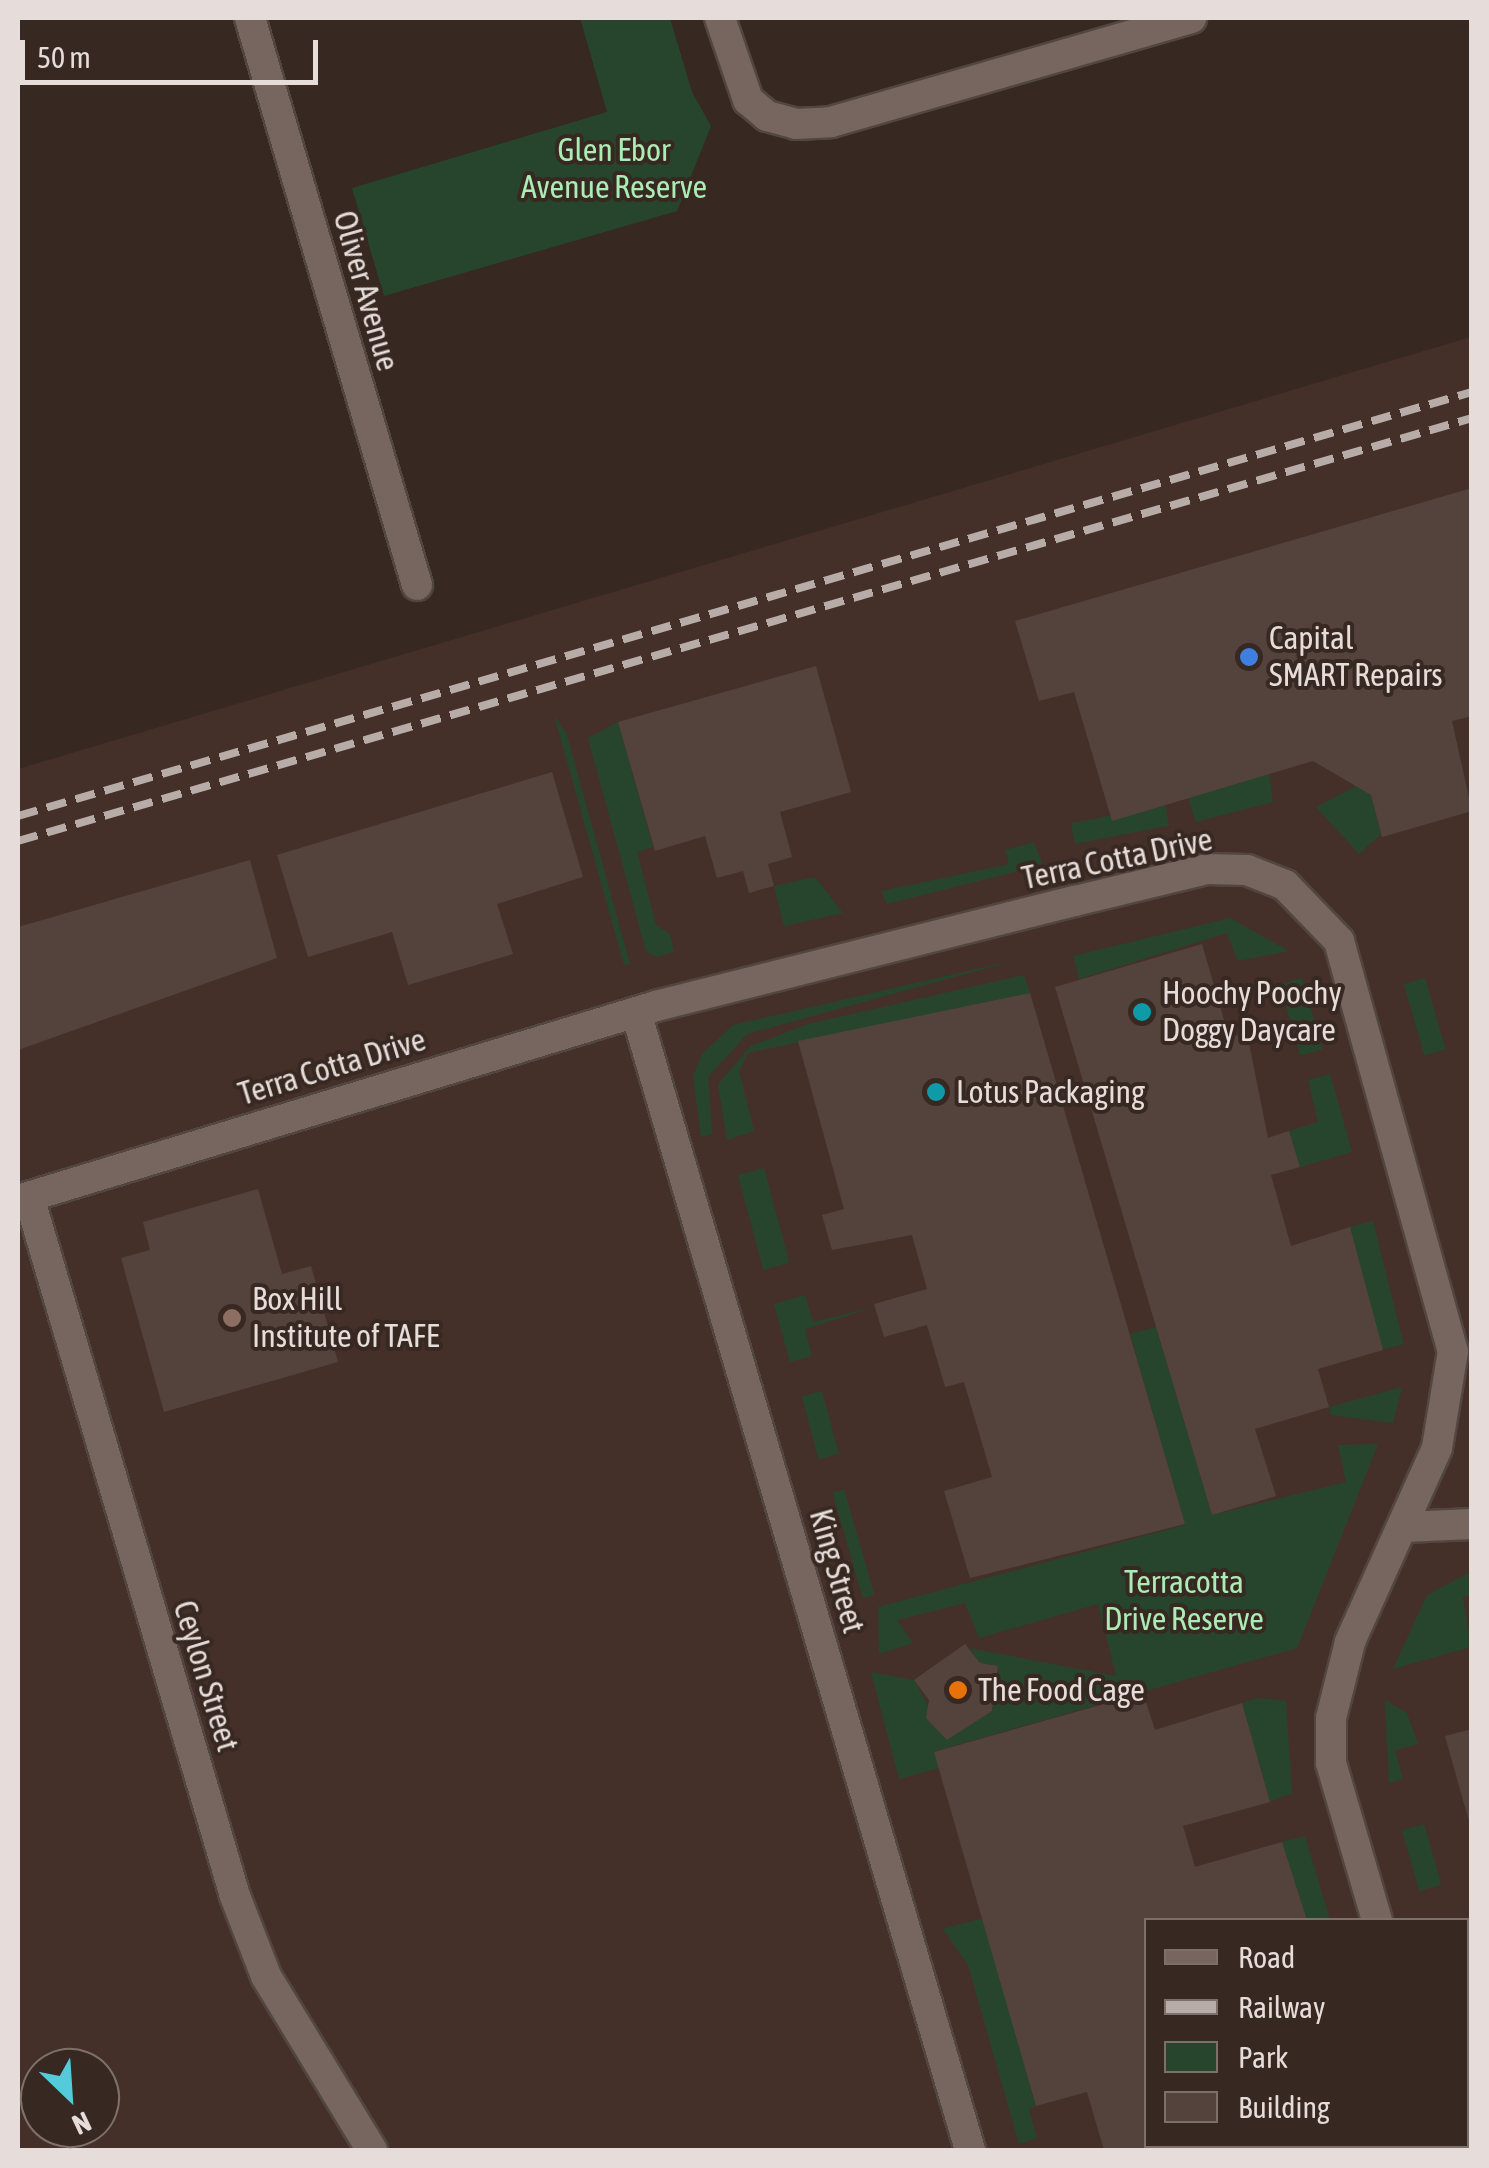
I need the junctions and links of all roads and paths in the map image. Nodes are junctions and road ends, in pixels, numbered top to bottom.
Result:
1 (250, 18) edge
2 (720, 18) edge
3 (1191, 18) edge
4 (418, 585) dead end
5 (636, 1012) junction
6 (23, 1198) edge
7 (1472, 1524) edge
8 (1405, 1528) junction
9 (1376, 1918) edge
10 (372, 2150) edge
11 (970, 2150) edge

1 - 4 street, Oliver Avenue
2 - 3 street
5 - 6 street, Terra Cotta Drive
5 - 8 street, Terra Cotta Drive
5 - 11 street, King Street
6 - 10 street, Ceylon Street
7 - 8 street
8 - 9 street, Terra Cotta Drive

